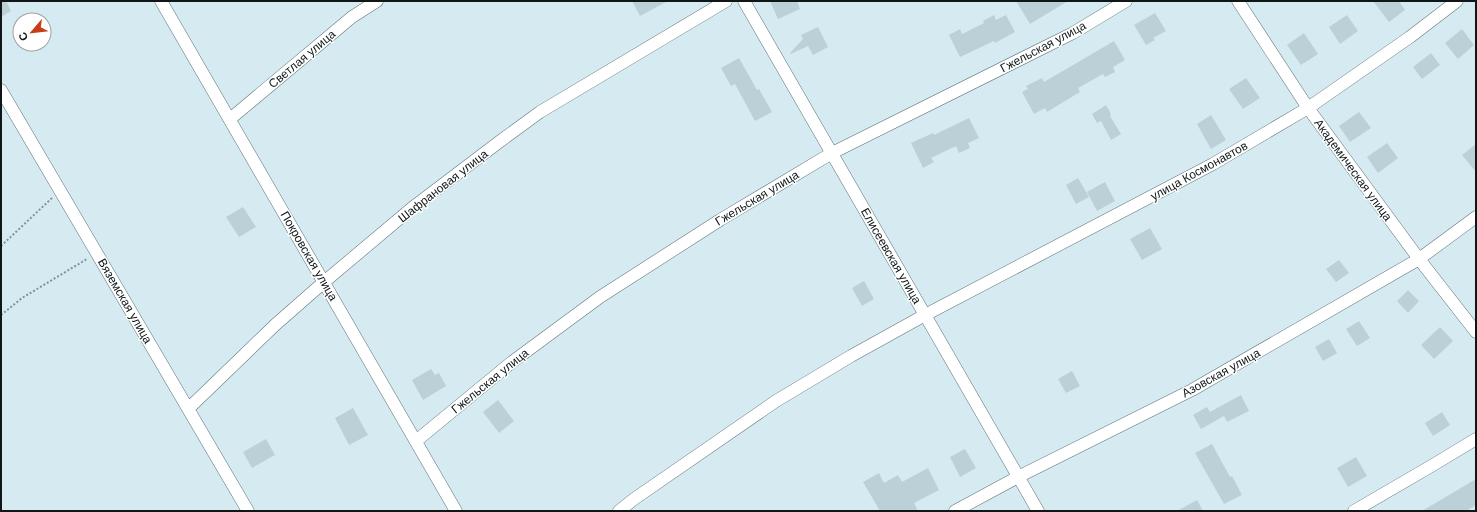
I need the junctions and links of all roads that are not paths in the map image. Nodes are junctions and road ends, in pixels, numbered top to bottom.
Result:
1 (161, 1) edge
2 (377, 1) edge
3 (726, 1) edge
4 (744, 1) edge
5 (1126, 1) edge
6 (1238, 1) edge
7 (1457, 1) edge
8 (1, 90) edge
9 (1308, 108) junction
10 (230, 119) junction
11 (832, 154) junction
12 (1476, 217) edge
13 (1419, 259) junction
14 (324, 282) junction
15 (925, 315) junction
16 (1476, 332) edge
17 (188, 409) junction
18 (1476, 439) edge
19 (416, 441) junction
20 (1018, 477) junction
21 (248, 511) edge
22 (456, 511) edge
23 (619, 511) edge
24 (955, 511) edge
25 (1038, 511) edge
26 (1354, 511) edge

1 - 10 street, Покровская улица
2 - 10 street, Светлая улица
3 - 14 street, Шафрановая улица
4 - 11 street, Елисеевская улица
5 - 11 street, Гжельская улица
6 - 9 street, Академическая улица
7 - 9 street, улица Космонавтов
8 - 17 street, Вяземская улица
9 - 13 street, Академическая улица
9 - 15 street, улица Космонавтов
10 - 14 street, Покровская улица
11 - 15 street, Елисеевская улица
11 - 19 street, Гжельская улица
12 - 13 street, Азовская улица
13 - 16 street, Академическая улица
13 - 20 street, Азовская улица
14 - 17 street, Шафрановая улица
14 - 19 street, Покровская улица
15 - 20 street, Елисеевская улица
15 - 23 street, улица Космонавтов
17 - 21 street, Вяземская улица
18 - 26 street
19 - 22 street, Покровская улица
20 - 24 street, Азовская улица
20 - 25 street, Елисеевская улица

